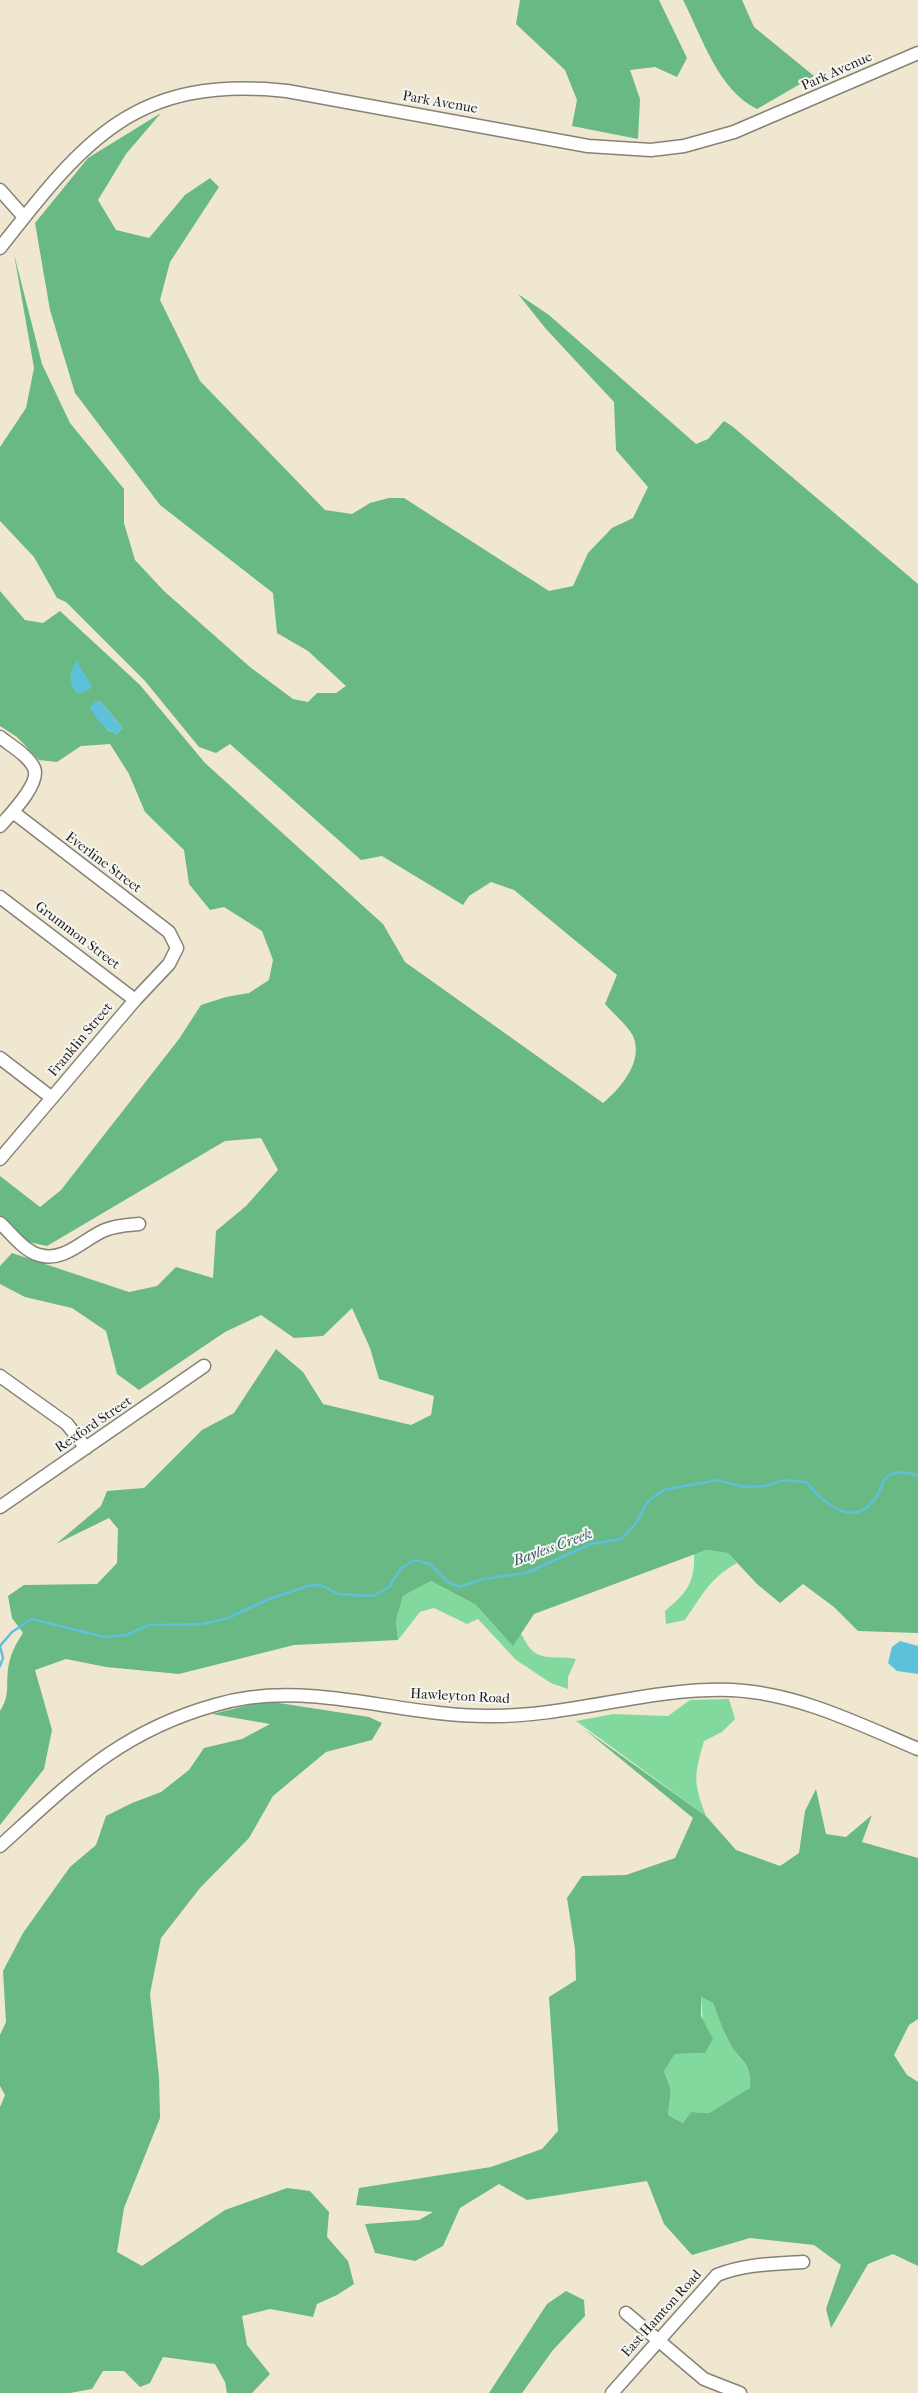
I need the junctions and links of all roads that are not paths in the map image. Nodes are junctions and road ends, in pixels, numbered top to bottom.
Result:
1 (918, 53) edge
2 (0, 190) edge
3 (24, 217) junction
4 (0, 248) edge
5 (0, 737) edge
6 (12, 812) junction
7 (0, 826) edge
8 (0, 897) edge
9 (174, 939) joint
10 (135, 1000) junction
11 (0, 1058) edge
12 (52, 1098) junction
13 (0, 1159) edge
14 (0, 1224) edge
15 (139, 1224) dead end
16 (204, 1366) dead end
17 (0, 1376) edge
18 (86, 1448) junction
19 (0, 1507) edge
20 (918, 1749) edge
21 (0, 1846) edge
22 (802, 2262) dead end
23 (626, 2313) dead end
24 (657, 2340) junction
25 (612, 2393) edge
26 (740, 2393) edge

1 - 3 street, Park Avenue
2 - 3 street
3 - 4 street, Park Avenue
5 - 6 street
6 - 7 street
6 - 9 street, Everline Street
8 - 10 street, Grummon Street
9 - 10 street, Franklin Street
10 - 12 street, Franklin Street
11 - 12 street
12 - 13 street, Franklin Street
14 - 15 street
16 - 18 street, Rexford Street
17 - 18 street
18 - 19 street, Rexford Street
20 - 21 street, Hawleyton Road
22 - 24 street, East Hamton Road
23 - 24 street
24 - 25 street, East Hamton Road
24 - 26 street

